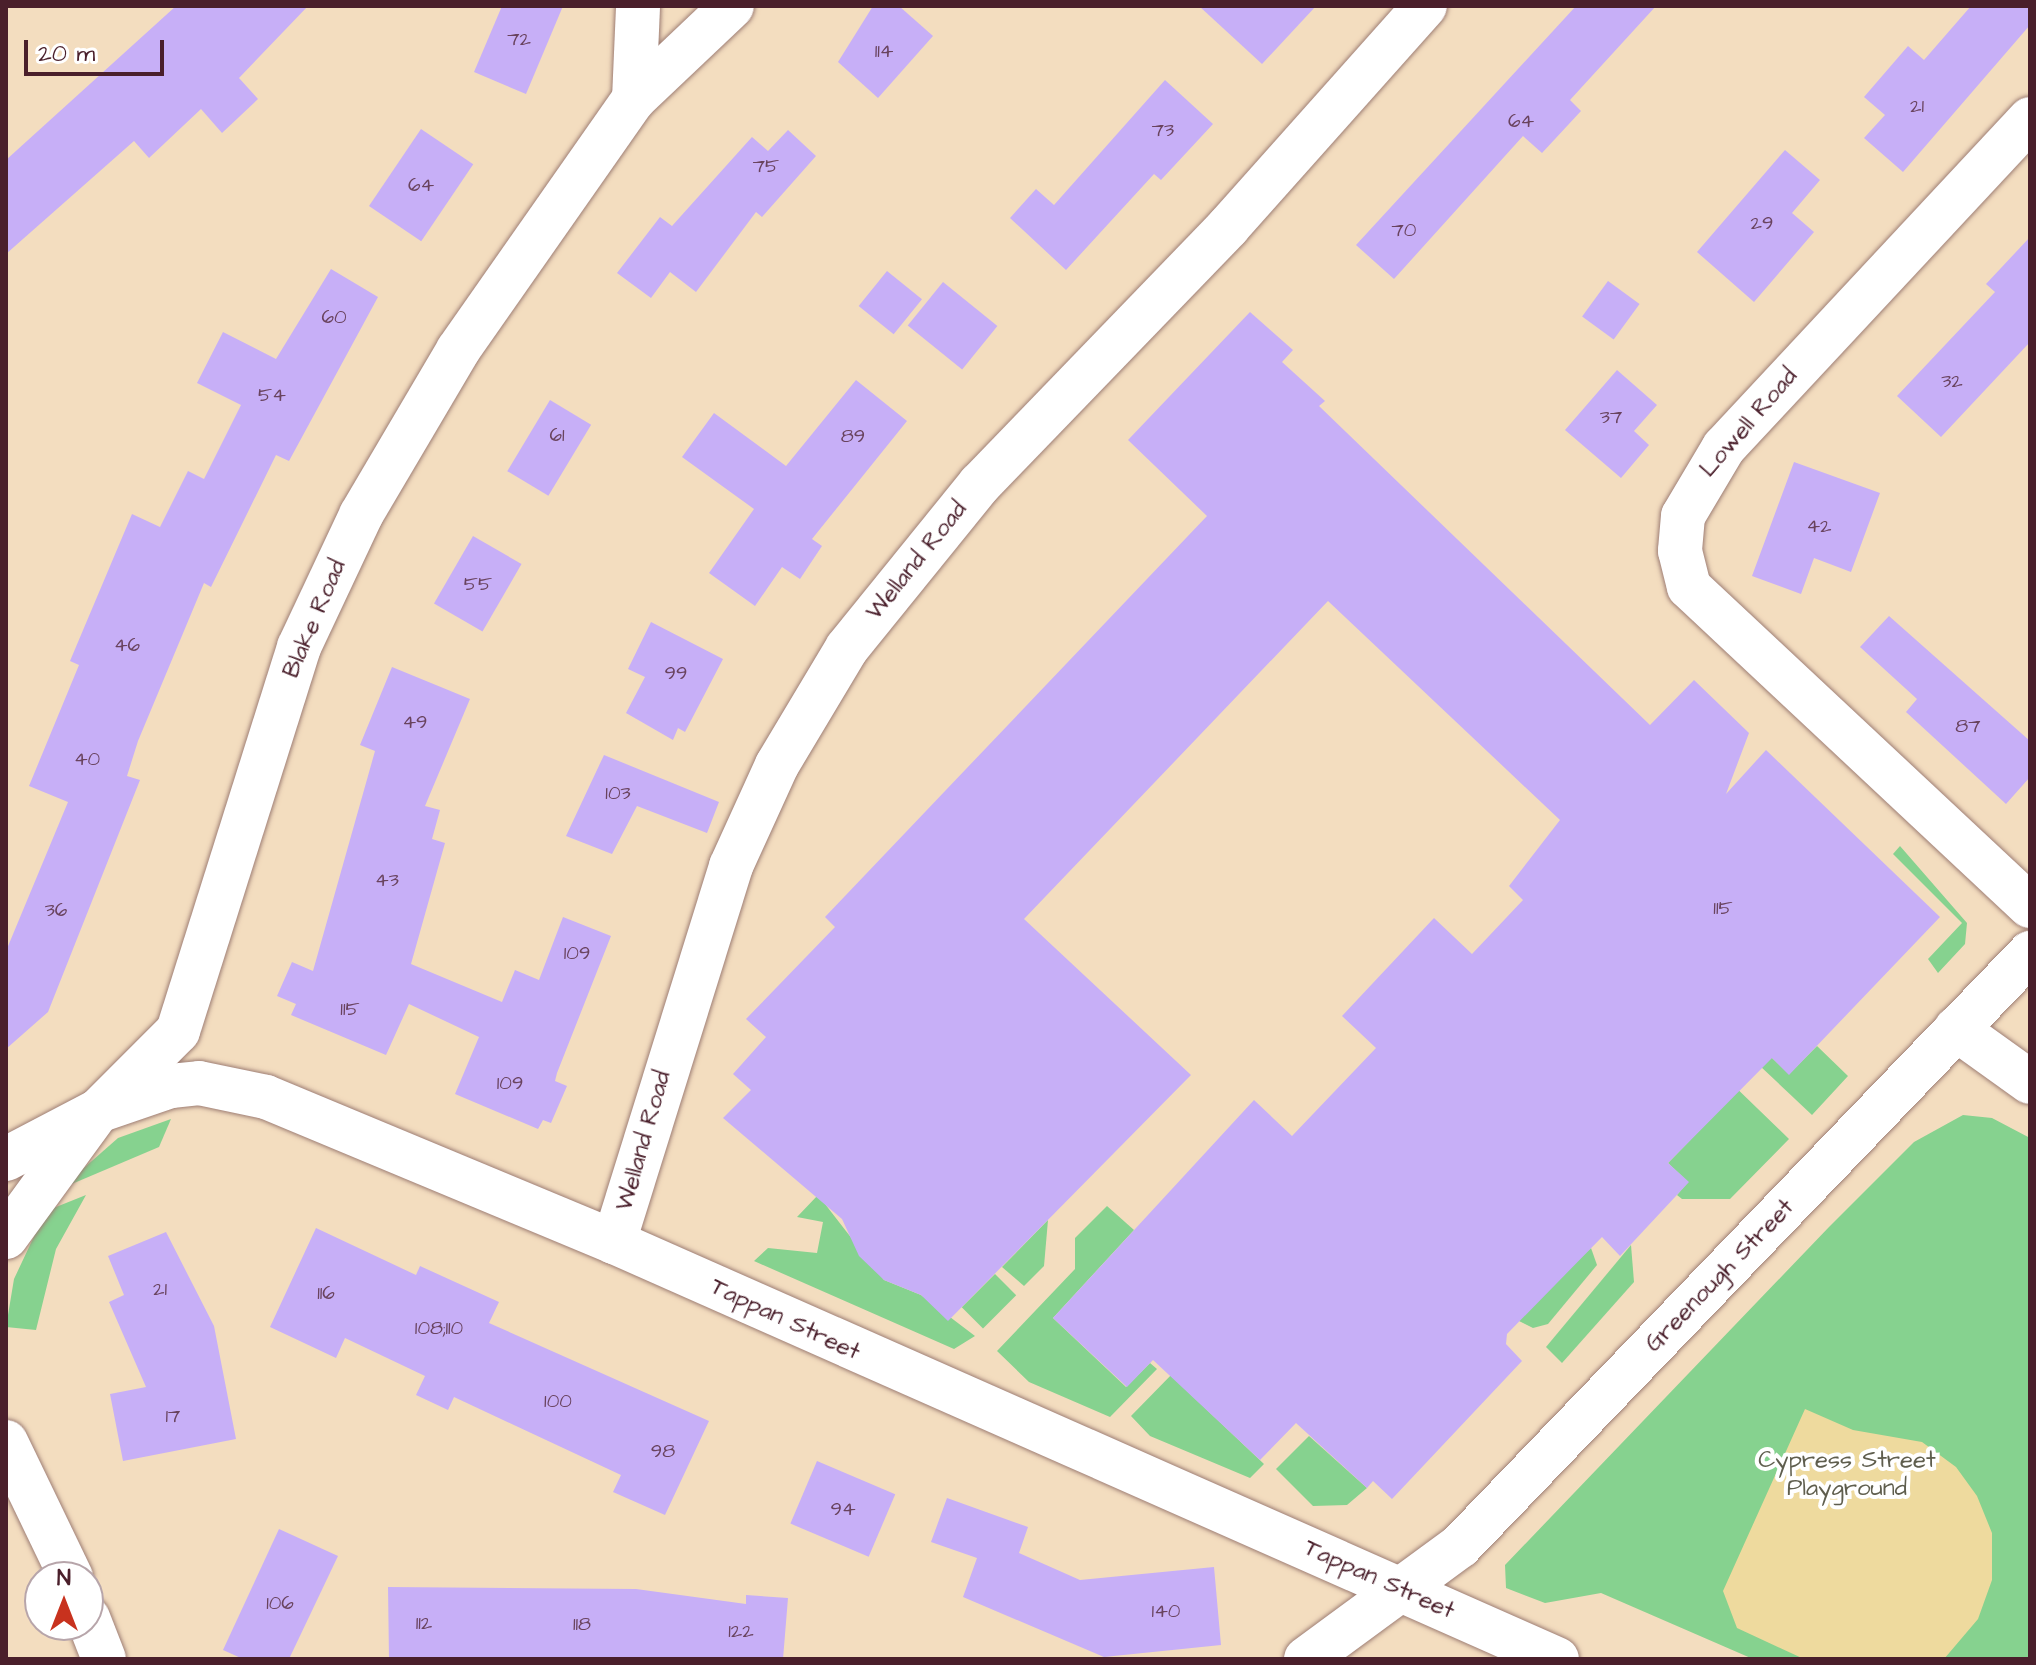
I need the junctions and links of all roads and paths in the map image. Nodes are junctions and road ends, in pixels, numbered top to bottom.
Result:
1 (638, 6) edge
2 (732, 6) edge
3 (1425, 6) edge
4 (634, 99) junction
5 (2030, 119) edge
6 (2030, 906) edge
7 (2030, 953) edge
8 (1956, 1029) junction
9 (2030, 1082) edge
10 (98, 1111) junction
11 (6, 1159) edge
12 (6, 1237) edge
13 (614, 1242) junction
14 (6, 1442) edge
15 (63, 1561) edge
16 (1403, 1590) junction
17 (1306, 1659) edge
18 (1557, 1659) edge

1 - 4 street
2 - 4 street, Blake Road
3 - 13 street, Welland Road
4 - 10 street, Blake Road
5 - 6 street, Lowell Road
7 - 8 street, Greenough Street
8 - 9 street
8 - 16 street, Greenough Street
10 - 11 street, Tappan Street
10 - 12 street, Blake Road
10 - 13 street, Tappan Street
13 - 16 street, Tappan Street
14 - 15 street
16 - 17 street, Greenough Street
16 - 18 street, Tappan Street

